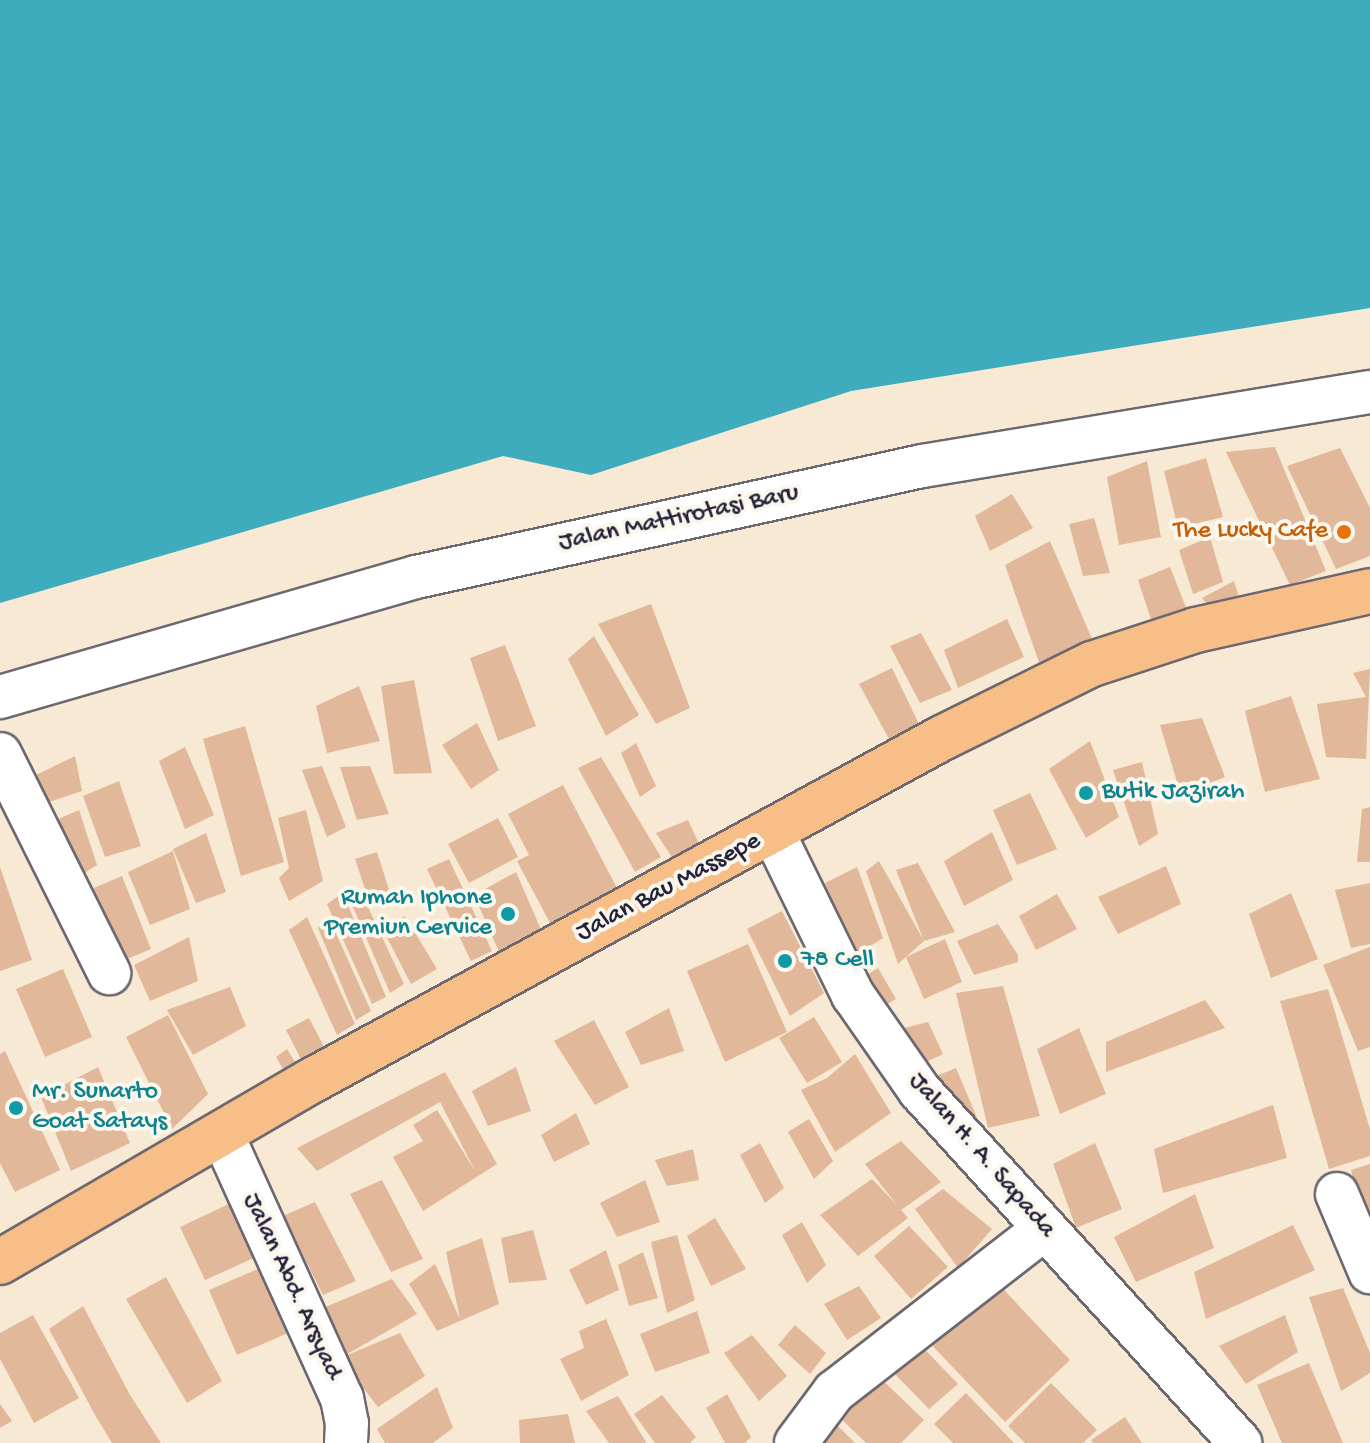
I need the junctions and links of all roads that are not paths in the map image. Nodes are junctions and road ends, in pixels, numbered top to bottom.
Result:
1 (1370, 392) edge
2 (1370, 591) edge
3 (0, 697) edge
4 (0, 754) edge
5 (773, 832) junction
6 (109, 973) dead end
7 (222, 1134) junction
8 (1337, 1194) dead end
9 (1044, 1229) junction
10 (0, 1262) edge
11 (1370, 1272) edge
12 (346, 1443) edge
13 (796, 1443) edge
14 (1240, 1443) edge

1 - 3 street, Jalan Mattirotasi Baru
2 - 5 highway, Jalan Bau Massepe
4 - 6 street
5 - 7 highway, Jalan Bau Massepe
5 - 9 street, Jalan H. A. Sapada
7 - 10 highway, Jalan Bau Massepe
7 - 12 street, Jalan Abd. Arsyad
8 - 11 street
9 - 13 street
9 - 14 street, Jalan H. A. Sapada

